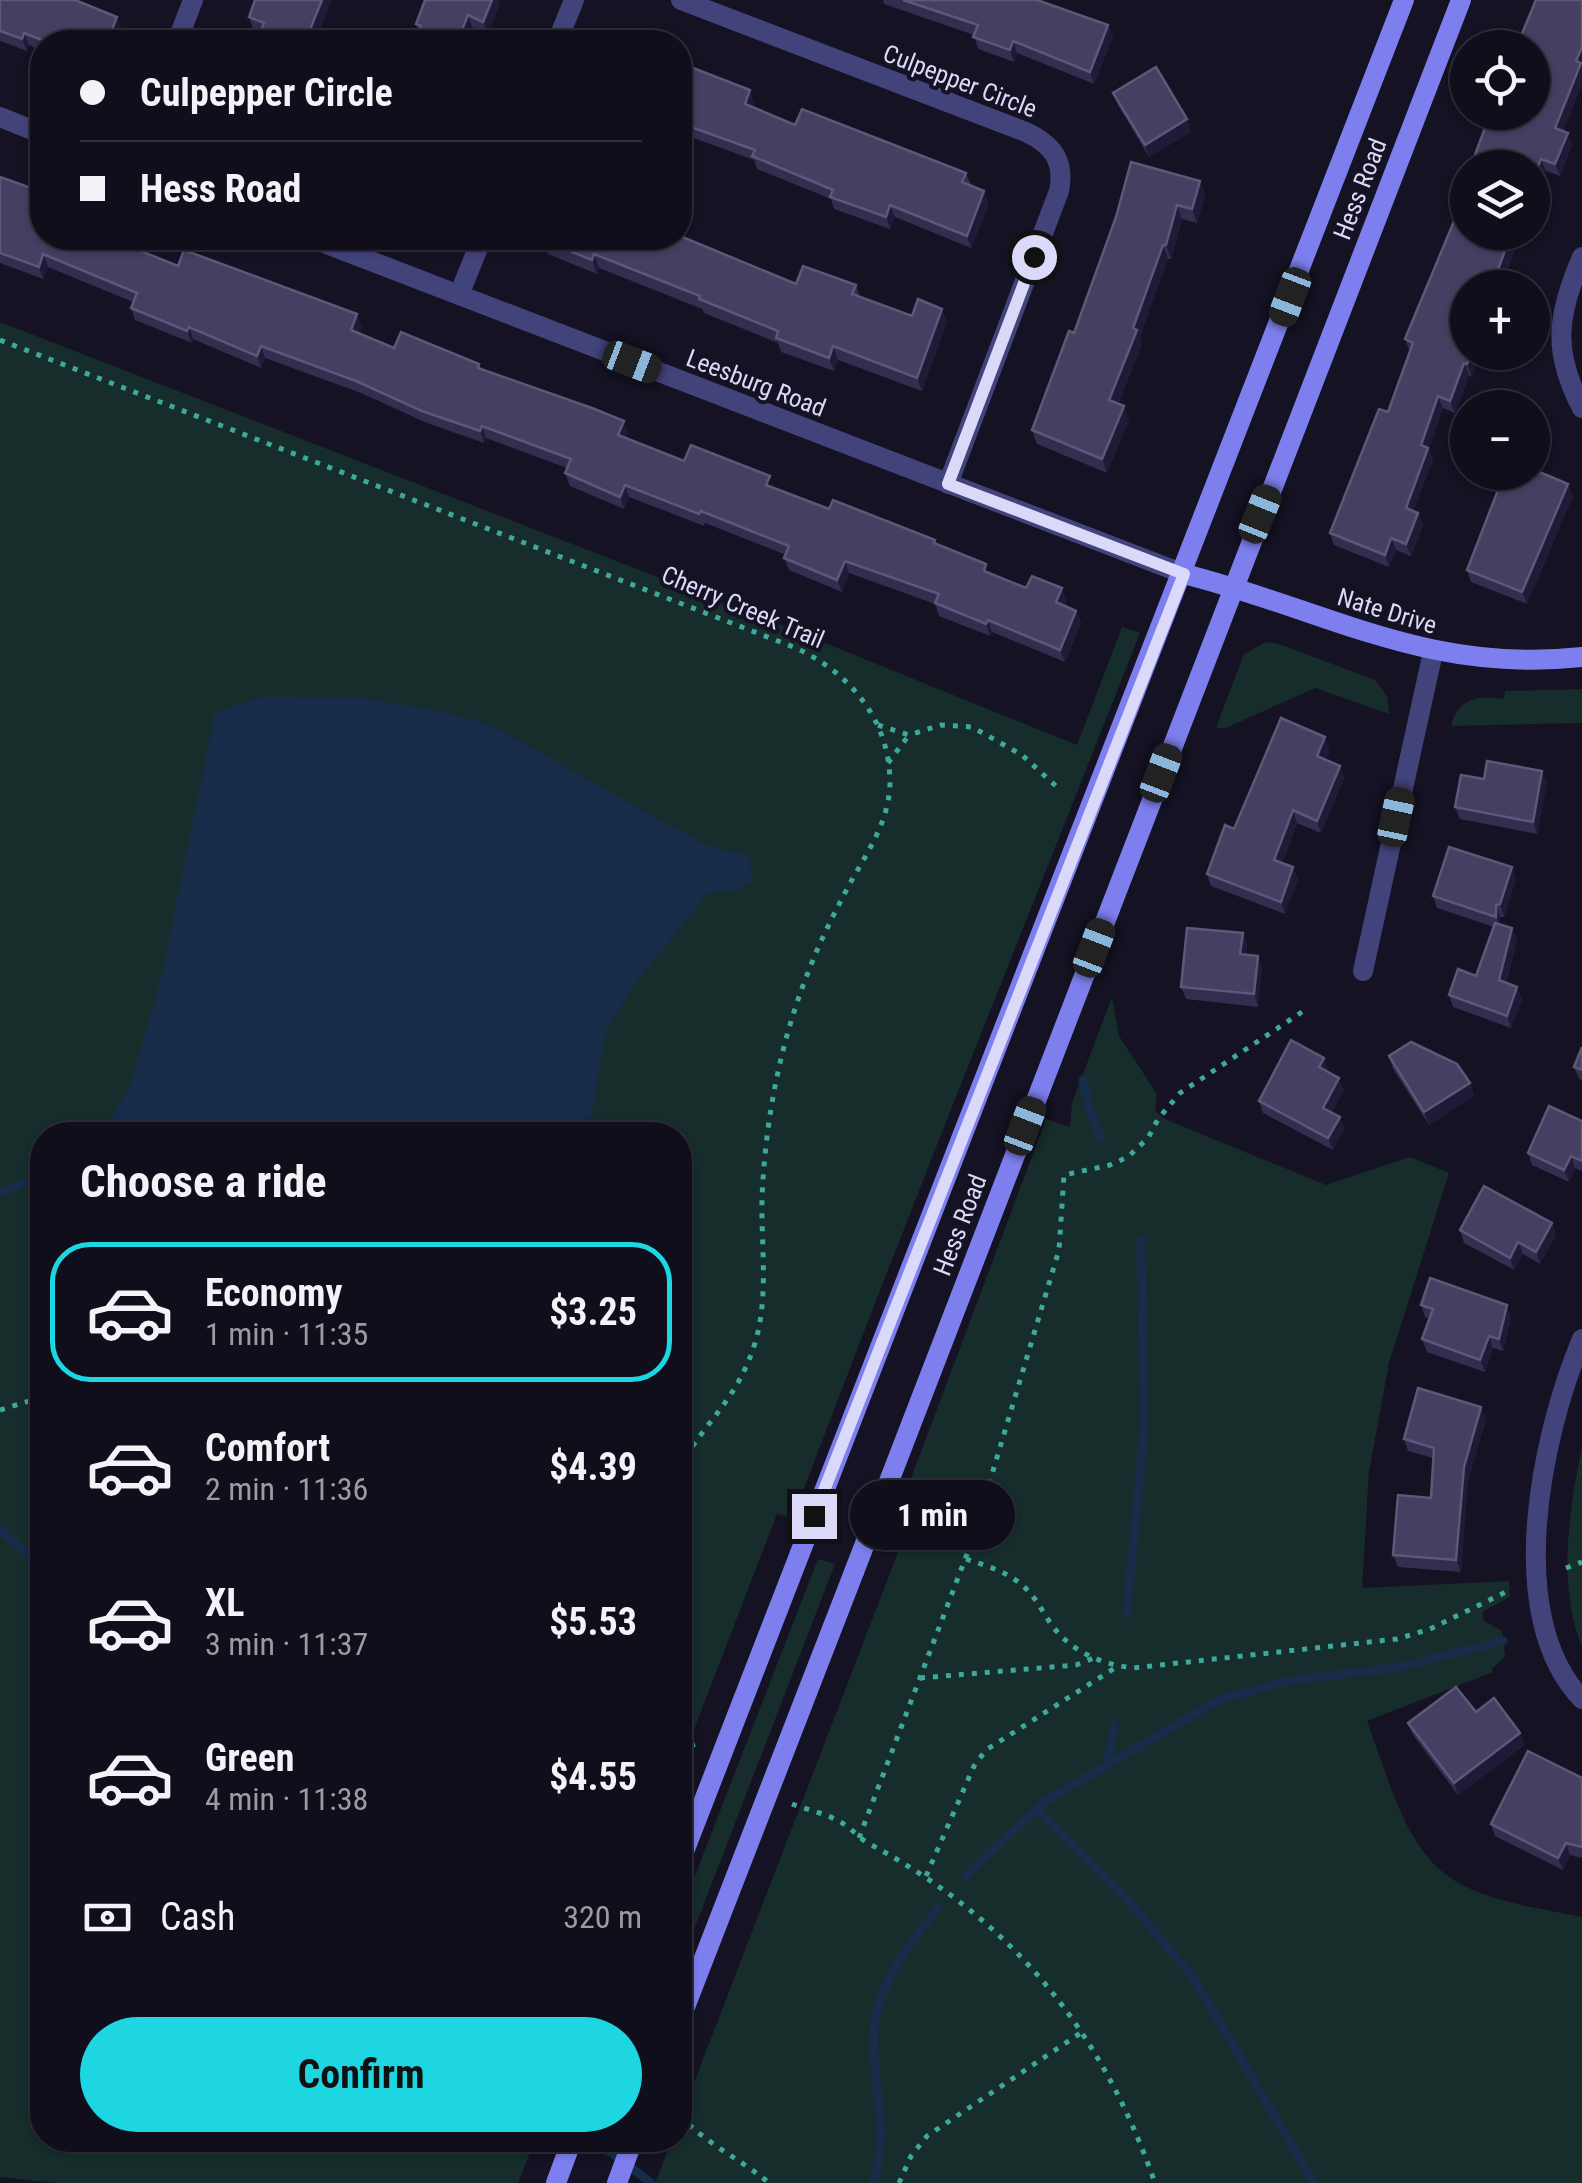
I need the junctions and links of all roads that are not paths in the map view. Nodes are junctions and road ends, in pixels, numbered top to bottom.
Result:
1 (193, 0) edge
2 (574, 0) edge
3 (681, 0) edge
4 (1404, 0) edge
5 (1461, 0) edge
6 (182, 30) edge
7 (562, 30) edge
8 (0, 118) edge
9 (30, 129) edge
10 (342, 250) edge
11 (477, 250) edge
12 (1582, 257) edge
13 (459, 295) junction
14 (1582, 408) edge
15 (948, 484) junction
16 (1184, 574) junction
17 (1232, 586) junction
18 (1433, 652) junction
19 (1582, 657) edge
20 (1363, 971) dead end
21 (1582, 1339) edge
22 (1582, 1699) edge
23 (692, 1831) edge
24 (692, 1989) edge
25 (568, 2152) edge
26 (629, 2152) edge
27 (556, 2183) edge
28 (617, 2183) edge

1 - 6 street
2 - 7 street
3 - 15 street, Culpepper Circle
4 - 16 main road, Hess Road
5 - 17 main road, Hess Road
8 - 9 street
10 - 13 street, Leesburg Road
11 - 13 street
12 - 14 street
13 - 15 street, Leesburg Road
15 - 16 street, Leesburg Road
16 - 17 main road, Nate Drive
16 - 23 main road, Hess Road, bridge
17 - 18 main road, Nate Drive
17 - 24 main road, Hess Road, bridge
18 - 19 main road, Nate Drive
18 - 20 street
21 - 22 street
25 - 27 main road
26 - 28 main road

